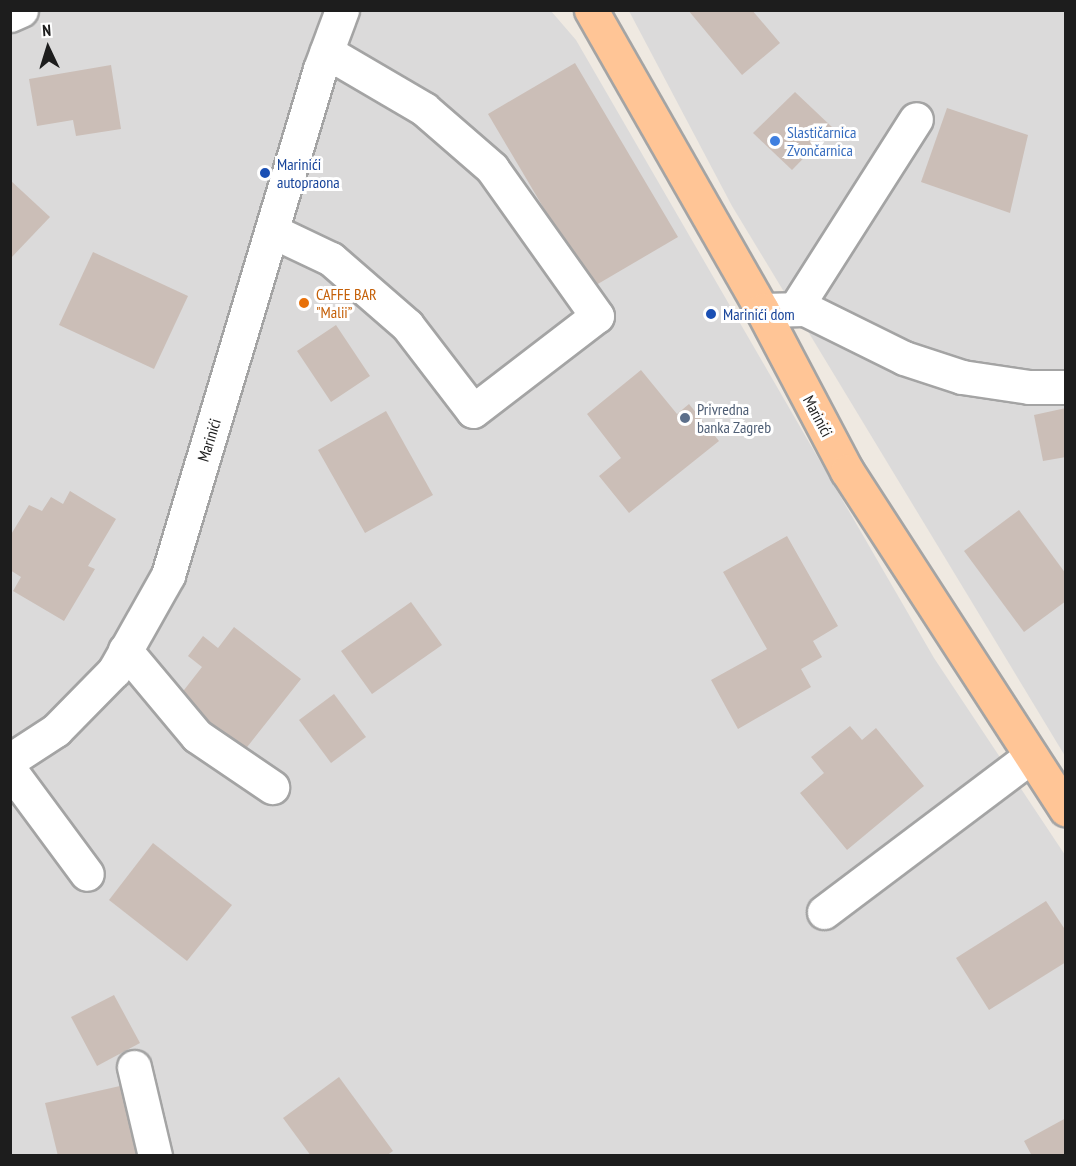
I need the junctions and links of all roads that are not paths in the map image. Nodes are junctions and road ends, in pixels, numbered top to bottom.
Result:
1 (21, 10) edge
2 (322, 10) edge
3 (342, 10) edge
4 (591, 10) edge
5 (10, 15) edge
6 (323, 60) junction
7 (916, 119) dead end
8 (272, 231) junction
9 (795, 309) junction
10 (762, 310) junction
11 (1065, 387) edge
12 (125, 650) junction
13 (1031, 756) junction
14 (10, 760) edge
15 (10, 770) edge
16 (272, 787) dead end
17 (1065, 809) edge
18 (87, 874) dead end
19 (824, 912) dead end
20 (134, 1067) dead end
21 (154, 1155) edge

1 - 5 street
2 - 6 street, Marinići
3 - 6 street, Marinići
4 - 10 main road, Marinići
6 - 8 street, Marinići
6 - 8 street
7 - 9 street
8 - 12 street, Marinići
9 - 10 street
9 - 11 street
10 - 13 main road, Marinići
12 - 14 street, Marinići
12 - 16 street
13 - 17 main road, Marinići
13 - 19 street
15 - 18 street
20 - 21 street

